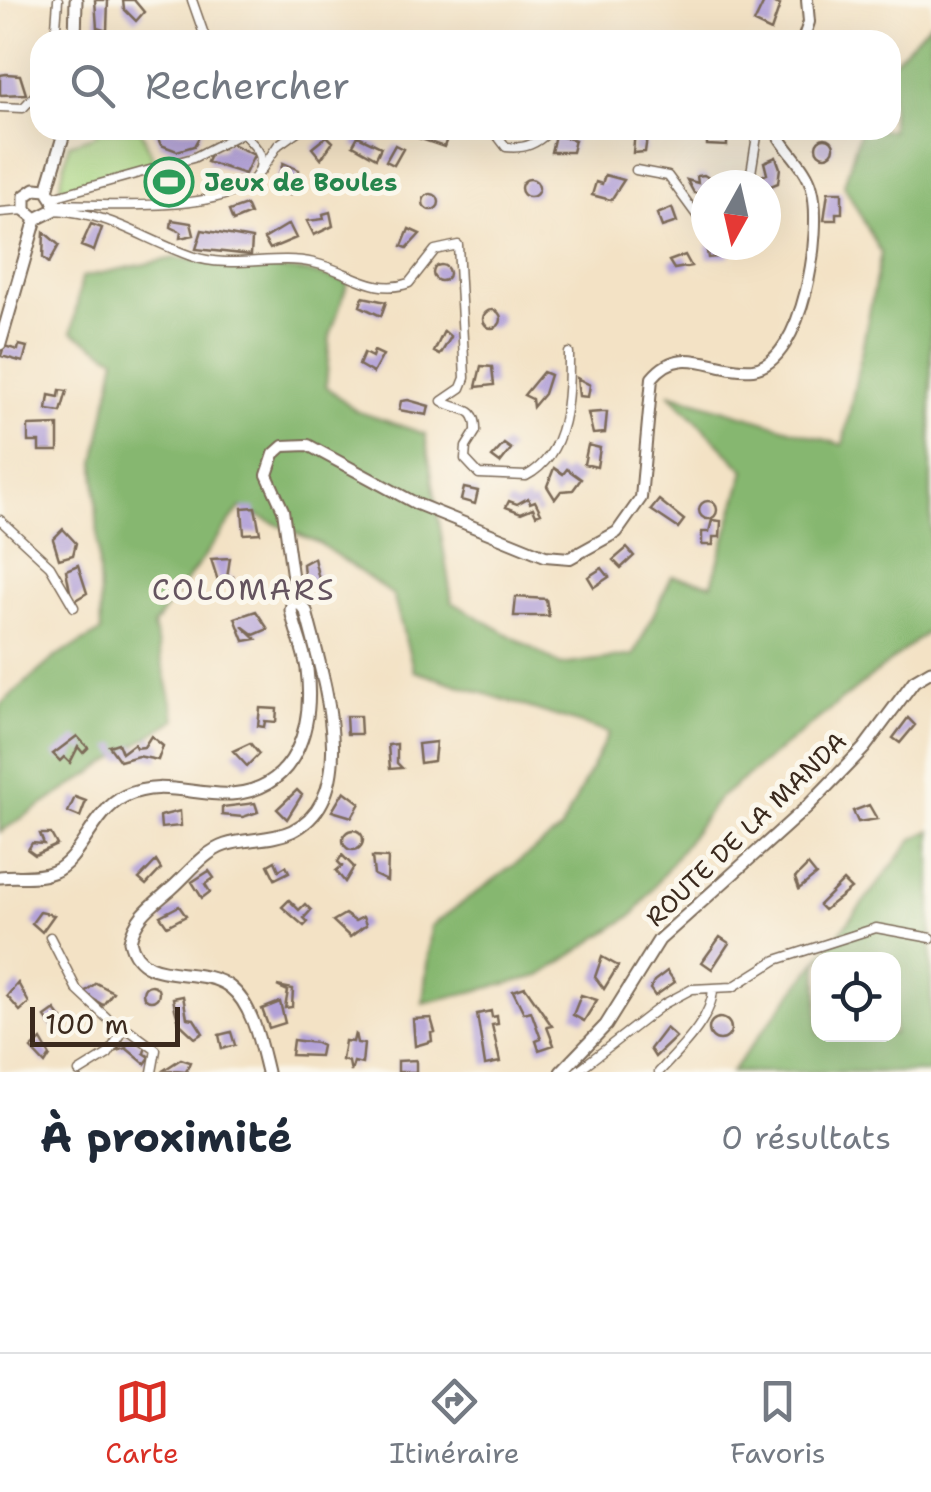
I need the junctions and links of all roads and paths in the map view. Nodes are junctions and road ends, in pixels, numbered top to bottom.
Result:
1 (58, 0) edge
2 (76, 0) edge
3 (192, 0) edge
4 (807, 0) edge
5 (56, 30) edge
6 (75, 30) edge
7 (202, 30) edge
8 (806, 30) edge
9 (30, 100) edge
10 (0, 108) edge
11 (63, 140) edge
12 (227, 140) edge
13 (250, 140) edge
14 (285, 140) edge
15 (501, 140) edge
16 (540, 140) edge
17 (756, 140) edge
18 (782, 140) edge
19 (636, 170) dead end
20 (751, 170) edge
21 (257, 175) junction
22 (52, 200) junction
23 (691, 207) edge
24 (25, 210) junction
25 (0, 212) edge
26 (36, 218) junction
27 (0, 344) edge
28 (569, 353) dead end
29 (0, 520) edge
30 (296, 602) junction
31 (74, 606) dead end
32 (931, 671) edge
33 (0, 877) edge
34 (50, 937) dead end
35 (931, 938) edge
36 (712, 989) junction
37 (122, 1032) junction
38 (78, 1072) edge
39 (152, 1072) edge
40 (268, 1072) edge
41 (561, 1072) edge
42 (576, 1072) edge
43 (659, 1072) edge

1 - 5 street
2 - 6 main road
3 - 7 street
4 - 8 street
9 - 10 street
11 - 22 main road
12 - 22 street
13 - 21 street
14 - 21 street
15 - 16 street
17 - 20 street
18 - 30 street
19 - 23 street
21 - 22 street
22 - 24 main road
22 - 26 main road
22 - 28 street
24 - 25 street
24 - 26 main road
26 - 27 main road
29 - 31 street
30 - 33 main road
30 - 40 main road
32 - 41 main road, ROUTE DE LA MANDA
34 - 37 street
35 - 36 street
36 - 42 street
36 - 43 street
37 - 38 street
37 - 39 street

